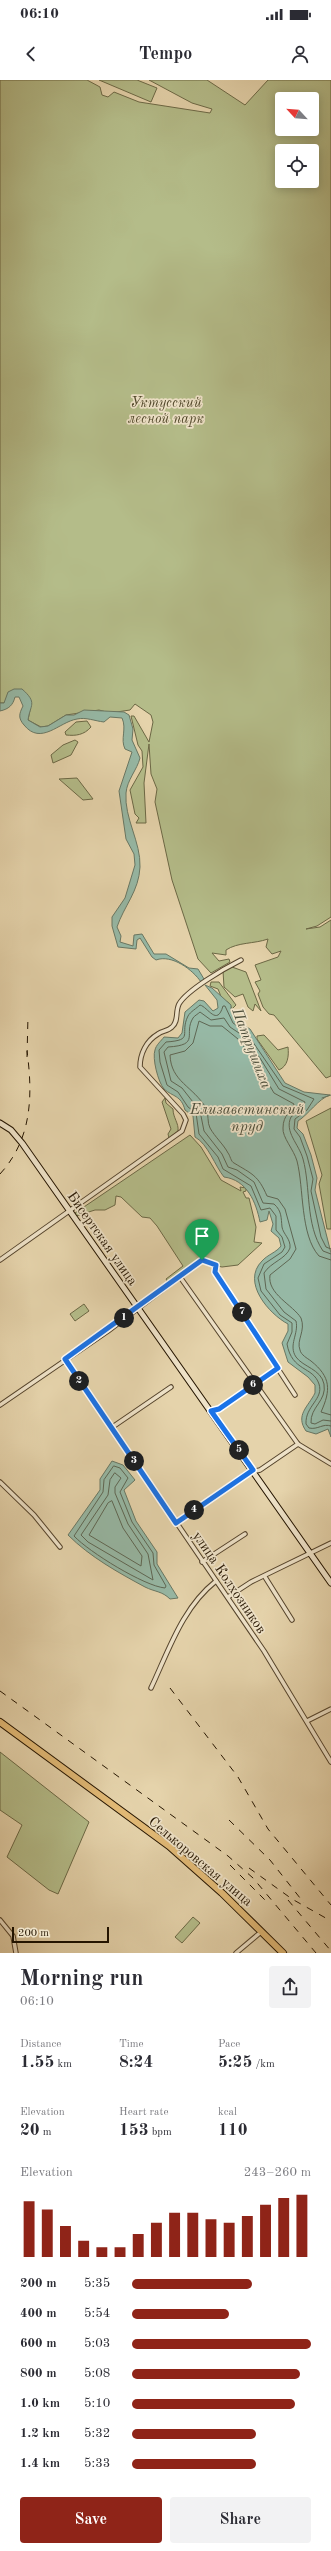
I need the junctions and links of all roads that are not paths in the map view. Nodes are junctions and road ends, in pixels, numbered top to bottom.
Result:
1 (241, 960) dead end
2 (0, 1123) edge
3 (69, 1211) junction
4 (0, 1260) edge
5 (180, 1277) junction
6 (138, 1308) junction
7 (65, 1359) junction
8 (278, 1368) junction
9 (255, 1384) junction
10 (171, 1387) dead end
11 (295, 1395) dead end
12 (0, 1405) edge
13 (211, 1411) junction
14 (111, 1428) junction
15 (298, 1444) junction
16 (331, 1464) edge
17 (253, 1470) junction
18 (0, 1482) edge
19 (176, 1523) junction
20 (245, 1534) dead end
21 (331, 1543) edge
22 (60, 1547) dead end
23 (312, 1553) junction
24 (202, 1562) junction
25 (265, 1577) junction
26 (216, 1581) junction
27 (331, 1583) edge
28 (228, 1597) junction
29 (292, 1620) dead end
30 (151, 1688) dead end
31 (331, 1709) edge
32 (307, 1721) junction
33 (0, 1722) edge
34 (331, 1762) edge
35 (0, 1920) edge
36 (262, 1931) junction
37 (16, 1953) edge
38 (236, 1953) edge
39 (283, 1953) edge

1 - 3 street
2 - 3 main road, Бисертская улица
3 - 4 street
3 - 6 main road, Бисертская улица
5 - 6 street
5 - 8 street
5 - 9 street
6 - 7 street
6 - 13 main road, Бисертская улица
7 - 12 street
7 - 14 street, улица Колхозников
8 - 9 street
8 - 11 street
9 - 13 street
9 - 15 street
10 - 14 street
13 - 17 main road, Бисертская улица
14 - 19 street, улица Колхозников
15 - 16 street
15 - 17 street
17 - 19 street
17 - 23 main road, Бисертская улица
18 - 22 street
19 - 24 street, улица Колхозников
20 - 24 street
21 - 23 street
23 - 25 street
23 - 27 main road, Бисертская улица
24 - 26 street, улица Колхозников
25 - 28 street
25 - 29 street
26 - 28 street, улица Колхозников
26 - 30 street
28 - 32 street, улица Колхозников
31 - 32 street
32 - 34 street, улица Колхозников
33 - 36 main road, Селькоровская улица
35 - 37 street
36 - 38 street
36 - 39 main road, Селькоровская улица

